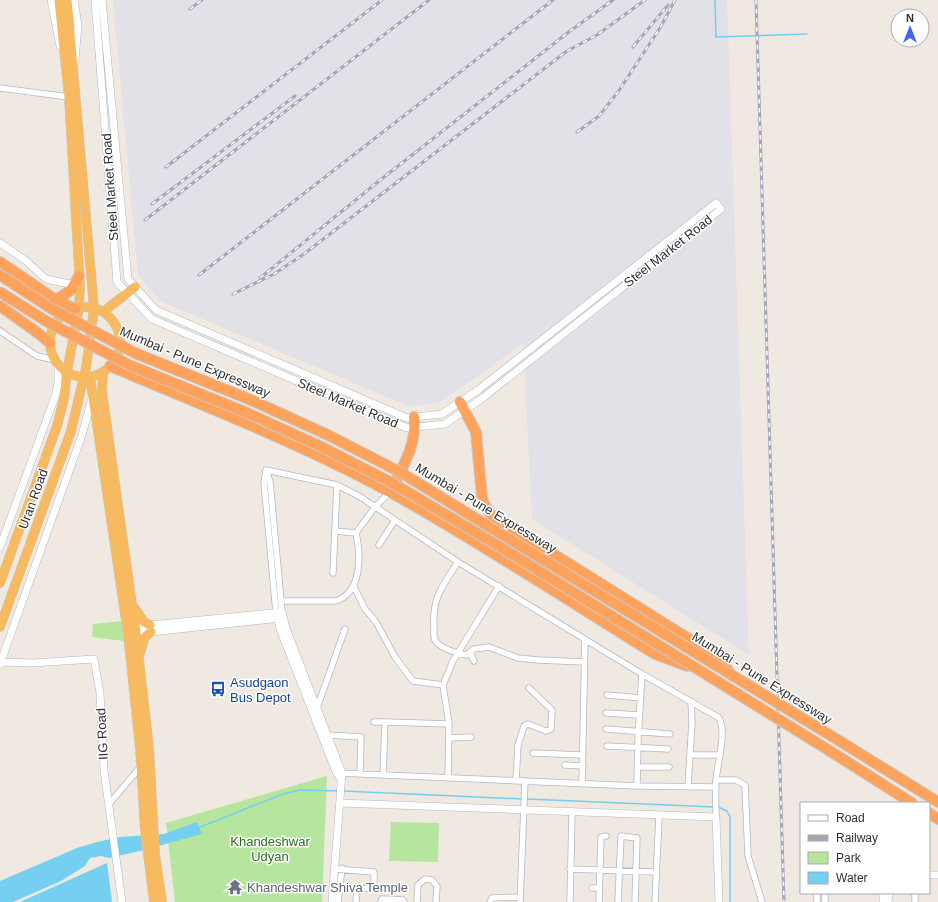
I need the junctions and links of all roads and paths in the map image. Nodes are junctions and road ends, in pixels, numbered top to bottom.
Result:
1 (51, 0) edge
2 (59, 0) edge
3 (67, 0) edge
4 (74, 0) edge
5 (95, 0) edge
6 (102, 0) edge
7 (71, 69) junction
8 (0, 88) edge
9 (69, 97) junction
10 (0, 243) edge
11 (0, 262) edge
12 (0, 275) edge
13 (77, 281) junction
14 (135, 287) junction
15 (0, 292) edge
16 (128, 293) junction
17 (56, 300) junction
18 (0, 306) edge
19 (77, 308) junction
20 (94, 308) junction
21 (103, 312) junction
22 (0, 331) edge
23 (50, 343) junction
24 (57, 363) junction
25 (107, 369) junction
26 (67, 372) junction
27 (87, 377) junction
28 (92, 397) junction
29 (463, 406) junction
30 (414, 422) junction
31 (266, 470) junction
32 (337, 486) junction
33 (390, 492) junction
34 (375, 507) junction
35 (395, 520) junction
36 (336, 531) junction
37 (356, 533) junction
38 (0, 546) edge
39 (379, 546) dead end
40 (458, 562) junction
41 (333, 573) dead end
42 (0, 583) edge
43 (499, 586) junction
44 (354, 587) junction
45 (281, 601) junction
46 (132, 603) junction
47 (280, 615) junction
48 (0, 627) edge
49 (151, 628) junction
50 (345, 628) dead end
51 (131, 631) junction
52 (585, 638) junction
53 (470, 652) junction
54 (458, 653) junction
55 (139, 658) junction
56 (474, 661) dead end
57 (584, 662) junction
58 (0, 663) edge
59 (698, 670) junction
60 (642, 674) junction
61 (733, 675) junction
62 (443, 685) junction
63 (529, 688) dead end
64 (607, 695) dead end
65 (641, 698) junction
66 (691, 701) junction
67 (317, 707) junction
68 (606, 713) dead end
69 (640, 715) junction
70 (314, 716) junction
71 (374, 722) dead end
72 (385, 722) junction
73 (449, 724) junction
74 (606, 729) dead end
75 (638, 731) junction
76 (670, 734) dead end
77 (328, 735) junction
78 (471, 737) dead end
79 (449, 738) junction
80 (607, 746) dead end
81 (638, 748) junction
82 (668, 749) dead end
83 (533, 753) dead end
84 (583, 755) junction
85 (690, 755) junction
86 (720, 756) junction
87 (145, 765) junction
88 (565, 765) dead end
89 (582, 766) junction
90 (638, 767) junction
91 (669, 767) dead end
92 (360, 774) junction
93 (383, 775) junction
94 (340, 776) junction
95 (448, 778) junction
96 (516, 780) junction
97 (716, 780) junction
98 (525, 781) junction
99 (582, 784) junction
100 (637, 786) junction
101 (688, 787) junction
102 (716, 787) junction
103 (910, 802) edge
104 (938, 802) edge
105 (340, 803) junction
106 (109, 804) junction
107 (522, 810) junction
108 (572, 812) junction
109 (659, 816) junction
110 (716, 817) junction
111 (606, 836) dead end
112 (151, 854) junction
113 (342, 868) junction
114 (334, 869) junction
115 (570, 870) junction
116 (600, 870) junction
117 (618, 871) junction
118 (635, 872) junction
119 (656, 872) junction
120 (592, 888) dead end
121 (599, 888) junction
122 (520, 900) edge
123 (122, 902) edge
124 (154, 902) edge
125 (162, 902) edge
126 (332, 902) edge
127 (338, 902) edge
128 (356, 902) edge
129 (381, 902) edge
130 (404, 902) edge
131 (417, 902) edge
132 (436, 902) edge
133 (490, 902) edge
134 (570, 902) edge
135 (599, 902) edge
136 (618, 902) edge
137 (635, 902) edge
138 (656, 902) edge
139 (719, 902) edge
140 (762, 902) edge

1 - 7 street
2 - 7 highway
3 - 7 highway
4 - 7 street
5 - 16 street, Steel Market Road
6 - 14 street, Steel Market Road
7 - 9 highway, Uran Road
7 - 20 highway
8 - 9 street
9 - 13 highway, Uran Road
10 - 13 street
11 - 17 highway
12 - 61 highway, Mumbai - Pune Expressway, bridge
13 - 17 highway
13 - 19 highway, Uran Road
14 - 16 highway
14 - 30 street, Steel Market Road
15 - 59 highway, Mumbai - Pune Expressway, bridge
16 - 21 highway
16 - 30 street, Steel Market Road
17 - 19 highway
18 - 23 highway
19 - 20 highway
19 - 23 highway
19 - 26 highway, Uran Road
20 - 21 highway
20 - 27 highway
21 - 25 highway
22 - 24 street
23 - 24 highway
24 - 26 highway
24 - 38 street
25 - 27 highway
25 - 33 highway
25 - 46 highway
26 - 27 highway
26 - 42 highway, Uran Road
27 - 28 highway
27 - 48 highway, Uran Road
28 - 51 highway
28 - 58 street
29 - 29 street, Steel Market Road
29 - 30 street, Steel Market Road
29 - 61 highway, bridge
30 - 33 highway
31 - 32 street
31 - 45 street
31 - 47 street
32 - 34 street
32 - 36 street
33 - 34 street
33 - 59 highway, bridge
34 - 35 street
34 - 37 street
35 - 39 street
35 - 40 street
36 - 37 street
36 - 41 street
37 - 44 street
40 - 43 street
40 - 54 street
43 - 52 street
43 - 54 street
44 - 45 street
44 - 62 street
45 - 47 street
46 - 49 highway
46 - 51 highway
47 - 49 street
47 - 67 street
47 - 70 street
49 - 51 street
49 - 55 highway
50 - 67 street
51 - 55 highway
51 - 87 highway
52 - 57 street
52 - 60 street
53 - 54 street
53 - 56 street
53 - 57 street
54 - 62 street
55 - 87 highway
57 - 84 street
58 - 106 street, IIG Road
59 - 103 highway, Mumbai - Pune Expressway, bridge
60 - 65 street
60 - 66 street
61 - 104 highway, Mumbai - Pune Expressway, bridge
62 - 73 street
63 - 96 street
64 - 65 street
65 - 69 street
66 - 85 street
66 - 86 street
67 - 70 street
67 - 77 street
68 - 69 street
69 - 75 street
70 - 94 street
71 - 72 street
72 - 73 street
72 - 93 street
73 - 79 street
74 - 75 street
75 - 76 street
75 - 81 street
77 - 92 street
77 - 94 street
78 - 79 street
79 - 95 street
80 - 81 street
81 - 82 street
81 - 90 street
83 - 84 street
84 - 89 street
85 - 86 street
85 - 101 street
86 - 97 street
87 - 106 street
87 - 112 highway
88 - 89 street
89 - 99 street
90 - 91 street
90 - 100 street
92 - 93 street
92 - 94 street
93 - 95 street
94 - 105 street
95 - 96 street
96 - 98 street
97 - 102 street
97 - 140 street
98 - 99 street
98 - 107 street
99 - 100 street
100 - 101 street
101 - 102 street
102 - 110 street
105 - 107 street
105 - 114 street
106 - 123 street, IIG Road
107 - 108 street
107 - 122 street
108 - 109 street
108 - 115 street
109 - 110 street
109 - 119 street
110 - 139 street
111 - 116 street
112 - 124 highway
112 - 125 highway
113 - 114 street
113 - 127 street
113 - 128 street
114 - 126 street
115 - 116 street
115 - 134 street
116 - 117 street
116 - 121 street
117 - 118 street
117 - 118 street
117 - 136 street
118 - 119 street
118 - 137 street
119 - 138 street
120 - 121 street
121 - 135 street
122 - 133 street
129 - 130 street
131 - 132 street

